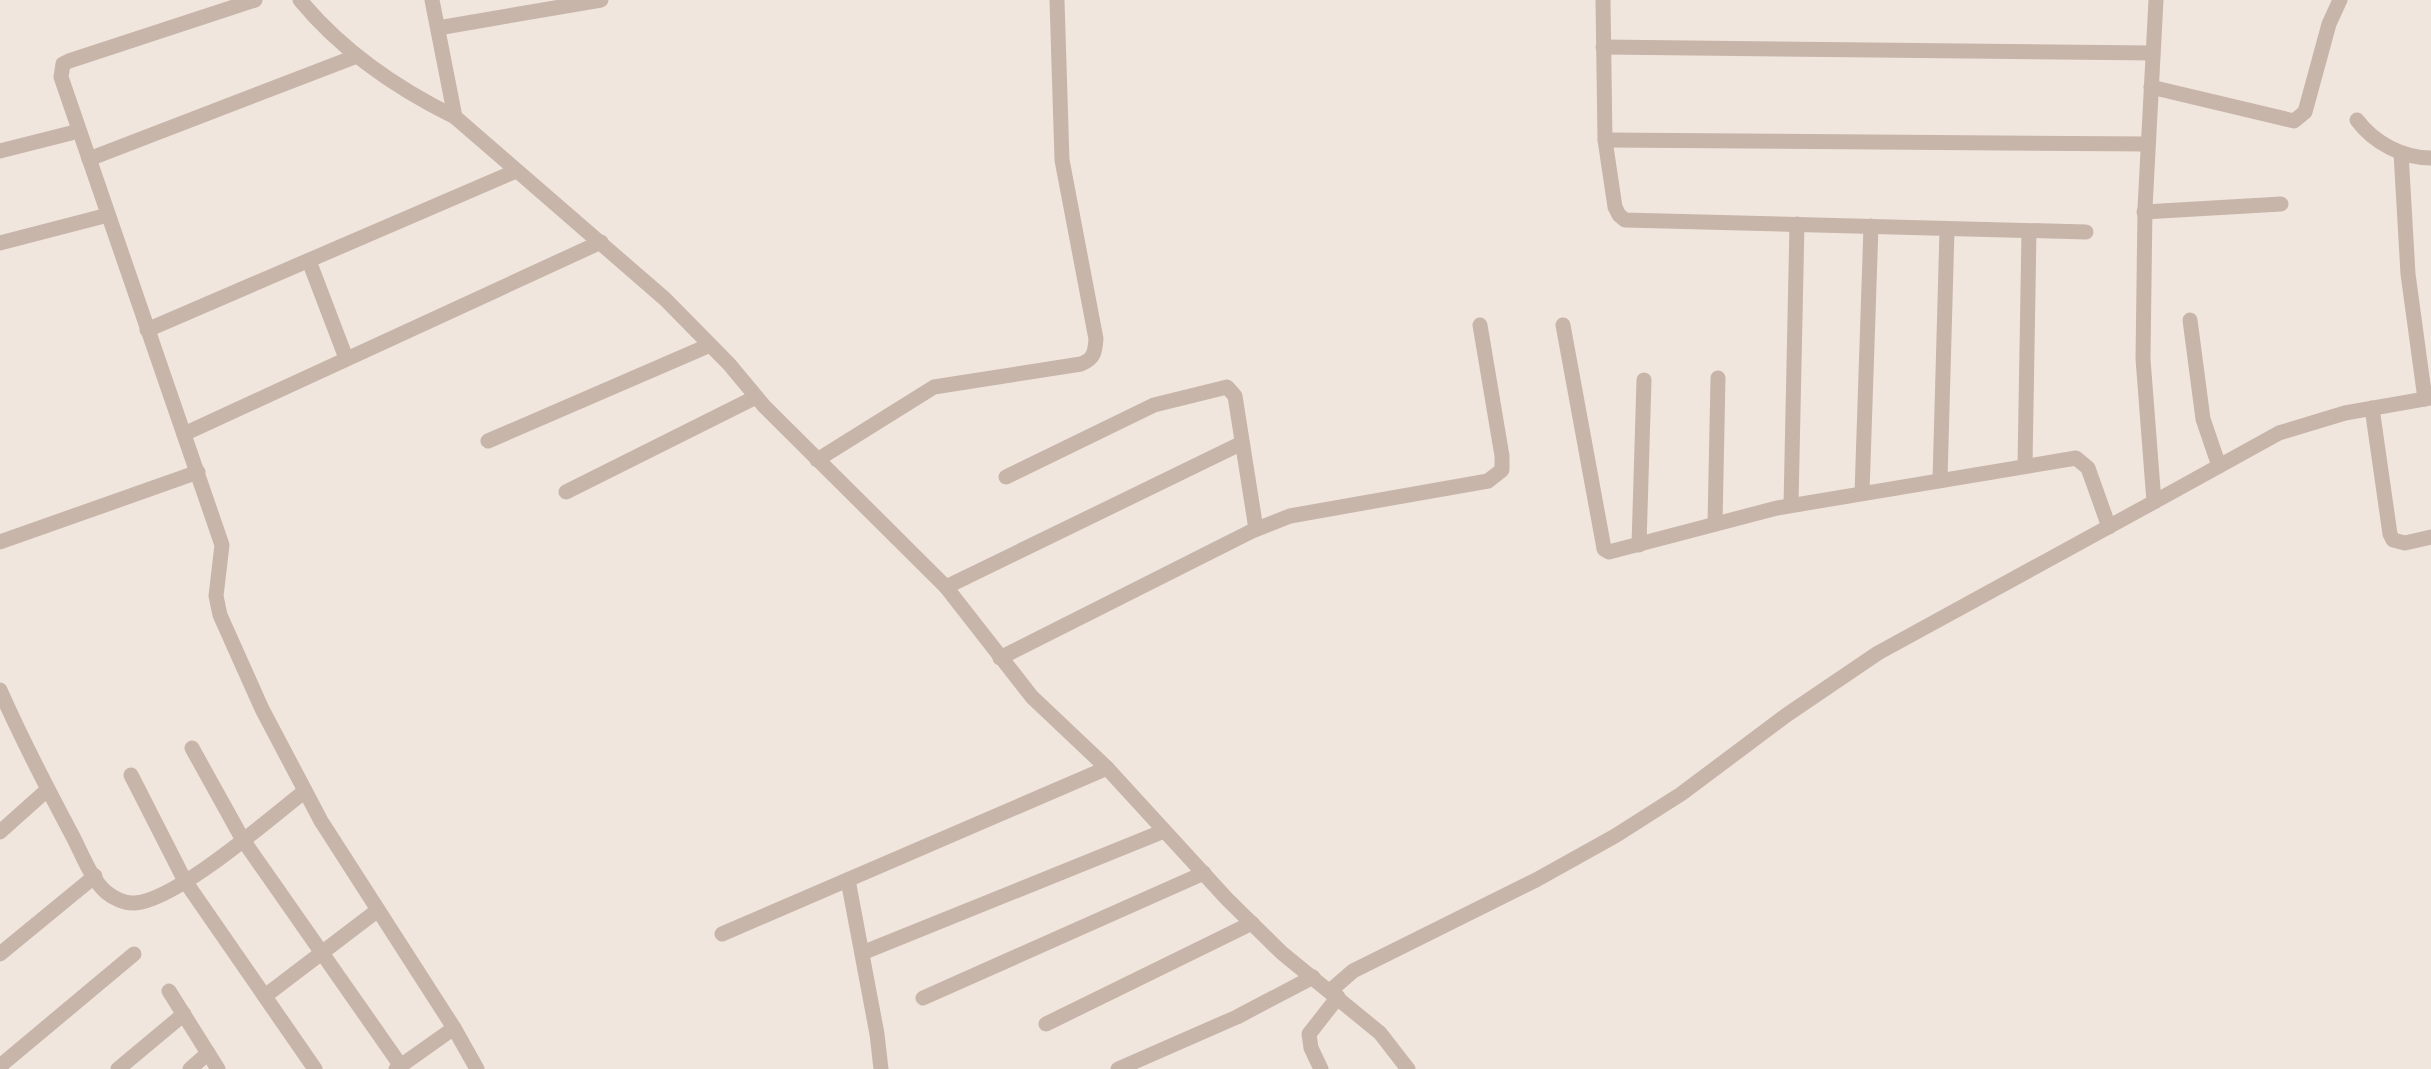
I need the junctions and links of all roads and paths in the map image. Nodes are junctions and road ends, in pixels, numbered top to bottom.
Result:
1 (255, 0) edge
2 (300, 0) edge
3 (432, 0) edge
4 (601, 0) edge
5 (1057, 0) edge
6 (1603, 0) edge
7 (2156, 0) edge
8 (2340, 0) edge
9 (438, 28) junction
10 (1603, 47) junction
11 (2153, 53) junction
12 (357, 56) junction
13 (2151, 87) junction
14 (455, 117) junction
15 (2357, 120) dead end
16 (79, 131) junction
17 (1605, 140) junction
18 (2148, 144) junction
19 (0, 151) edge
20 (2401, 153) junction
21 (2431, 158) edge
22 (89, 159) junction
23 (516, 171) junction
24 (2281, 204) dead end
25 (2144, 212) junction
26 (108, 215) junction
27 (1797, 224) junction
28 (1870, 226) junction
29 (1947, 230) junction
30 (2029, 232) junction
31 (2086, 232) dead end
32 (0, 243) edge
33 (601, 243) junction
34 (309, 261) junction
35 (2190, 320) dead end
36 (1480, 325) dead end
37 (1563, 325) dead end
38 (147, 330) junction
39 (710, 345) junction
40 (346, 358) junction
41 (1718, 378) dead end
42 (1644, 380) dead end
43 (756, 397) junction
44 (2428, 398) edge
45 (2372, 408) junction
46 (184, 434) junction
47 (488, 441) dead end
48 (1242, 443) junction
49 (817, 460) junction
50 (2025, 465) junction
51 (2219, 466) junction
52 (198, 472) junction
53 (1006, 477) dead end
54 (1940, 480) junction
55 (566, 492) dead end
56 (1862, 493) junction
57 (2154, 502) junction
58 (1791, 505) junction
59 (1715, 524) junction
60 (2109, 527) junction
61 (1256, 530) junction
62 (2431, 537) edge
63 (0, 542) edge
64 (1639, 545) junction
65 (946, 587) junction
66 (1000, 658) junction
67 (0, 690) edge
68 (4, 712) edge
69 (192, 748) dead end
70 (1107, 768) junction
71 (131, 775) dead end
72 (47, 790) junction
73 (305, 791) junction
74 (1164, 831) junction
75 (0, 832) edge
76 (243, 840) junction
77 (1204, 873) junction
78 (95, 876) junction
79 (848, 880) junction
80 (185, 881) junction
81 (378, 910) junction
82 (1252, 923) junction
83 (722, 934) dead end
84 (862, 952) junction
85 (322, 953) junction
86 (0, 954) edge
87 (134, 954) dead end
88 (1313, 977) junction
89 (169, 991) dead end
90 (1334, 994) junction
91 (265, 996) junction
92 (923, 998) dead end
93 (183, 1014) junction
94 (1046, 1024) dead end
95 (454, 1028) junction
96 (208, 1053) junction
97 (0, 1066) edge
98 (398, 1067) edge
99 (118, 1069) edge
100 (190, 1069) edge
101 (218, 1069) edge
102 (315, 1069) edge
103 (477, 1069) edge
104 (881, 1069) edge
105 (1118, 1069) edge
106 (1321, 1069) edge
107 (1408, 1069) edge

1 - 16 street
2 - 12 street
3 - 9 street
4 - 9 street
5 - 49 street
6 - 10 street
7 - 11 street
8 - 13 street
9 - 14 street
10 - 11 street
10 - 17 street
11 - 13 street
12 - 14 street
12 - 22 street
13 - 18 street
14 - 23 street
15 - 20 street
16 - 19 street
16 - 22 street
17 - 18 street
17 - 27 street
18 - 25 street
20 - 21 street
20 - 44 street
22 - 26 street
23 - 33 street
23 - 34 street
24 - 25 street
25 - 57 street
26 - 32 street
26 - 38 street
27 - 28 street
27 - 58 street
28 - 29 street
28 - 56 street
29 - 30 street
29 - 54 street
30 - 31 street
30 - 50 street
33 - 39 street
33 - 40 street
34 - 38 street
34 - 40 street
35 - 51 street
36 - 61 street
37 - 64 street
38 - 46 street
39 - 43 street
39 - 47 street
40 - 46 street
41 - 59 street
42 - 64 street
43 - 49 street
43 - 55 street
44 - 45 street
45 - 51 street
45 - 62 street
46 - 52 street
48 - 53 street
48 - 61 street
48 - 65 street
49 - 65 street
50 - 54 street
50 - 60 street
51 - 57 street
52 - 63 street
52 - 73 street
54 - 56 street
56 - 58 street
57 - 60 street
58 - 59 street
59 - 64 street
60 - 90 street
61 - 66 street
65 - 66 street
66 - 70 street
67 - 68 street
68 - 72 street
69 - 76 street
70 - 74 street
70 - 79 street
71 - 80 street
72 - 75 street
72 - 78 street
73 - 76 street
73 - 81 street
74 - 77 street
74 - 84 street
76 - 80 street
76 - 85 street
77 - 82 street
77 - 92 street
78 - 80 street
78 - 86 street
79 - 83 street
79 - 84 street
80 - 91 street
81 - 85 street
81 - 95 street
82 - 88 street
82 - 94 street
84 - 104 street
85 - 91 street
85 - 98 street
87 - 97 street
88 - 90 street
88 - 105 street
89 - 93 street
90 - 106 street
90 - 107 street
91 - 102 street
93 - 96 street
93 - 99 street
95 - 98 street
95 - 103 street
96 - 100 street
96 - 101 street

